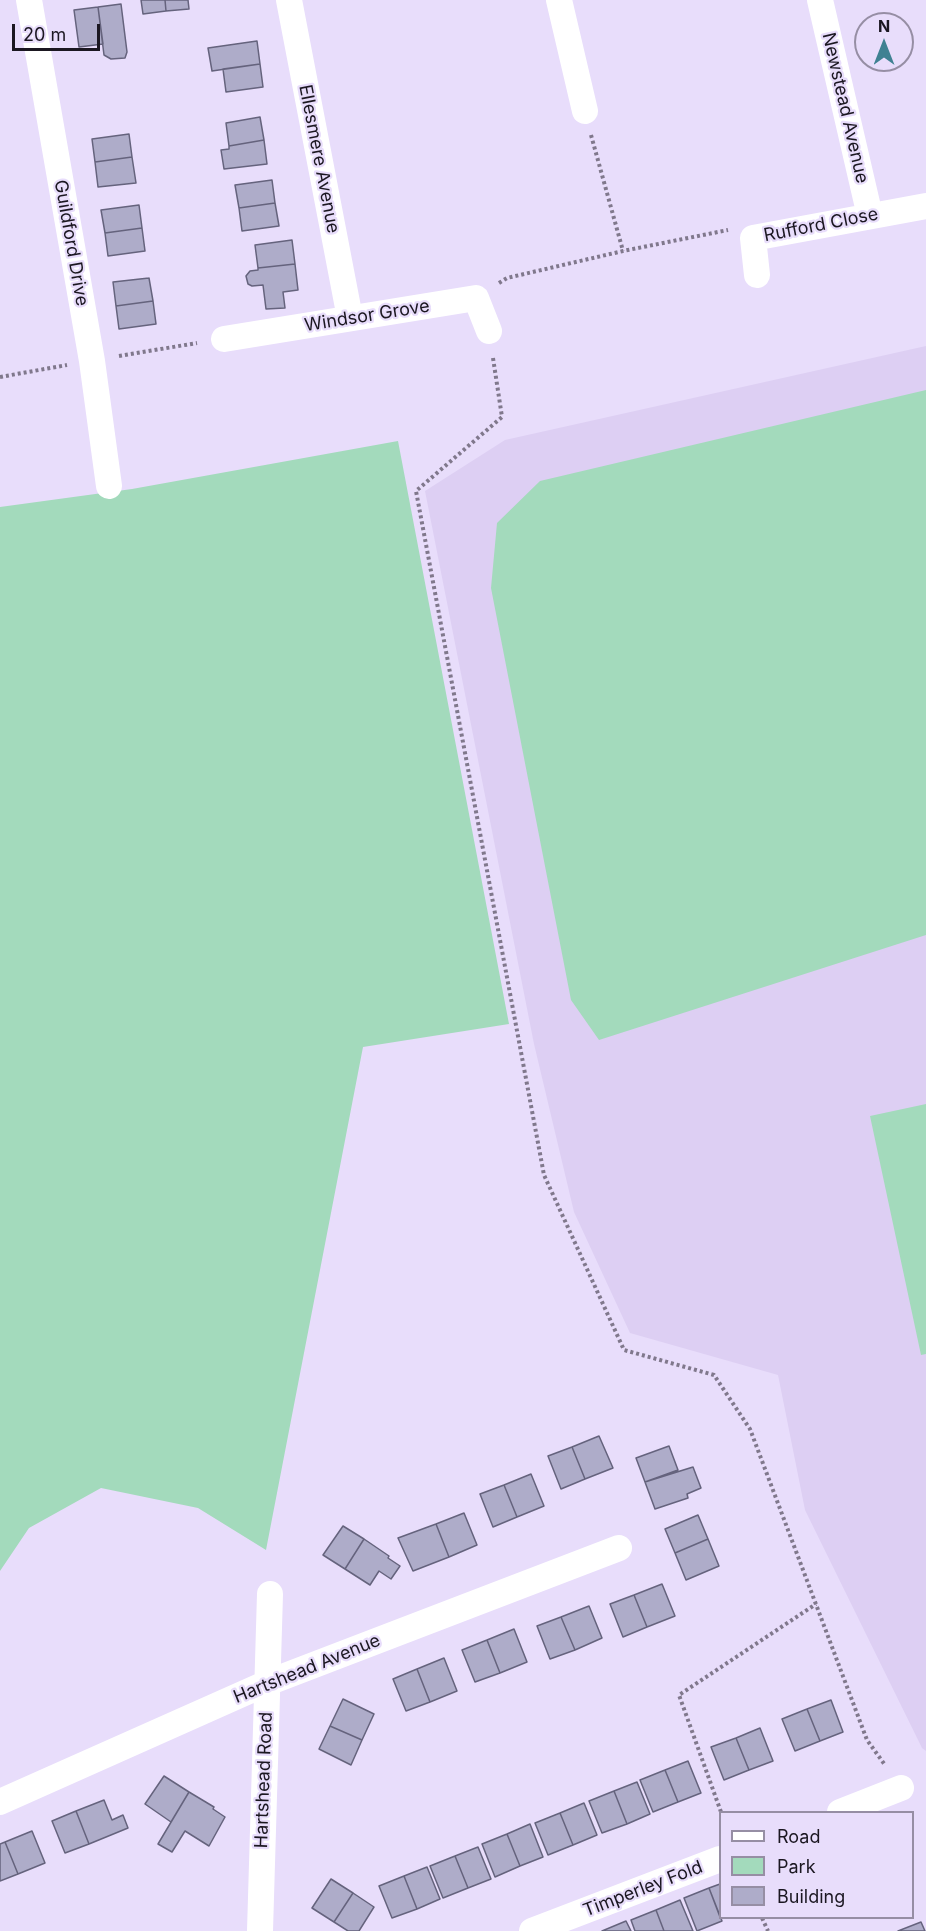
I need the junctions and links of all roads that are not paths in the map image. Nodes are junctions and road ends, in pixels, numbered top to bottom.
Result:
1 (29, 0) edge
2 (289, 0) edge
3 (559, 0) edge
4 (820, 0) edge
5 (585, 111) road end
6 (926, 206) edge
7 (870, 216) junction
8 (757, 275) dead end
9 (350, 318) junction
10 (489, 331) road end
11 (224, 339) dead end
12 (109, 486) dead end
13 (619, 1548) dead end
14 (270, 1594) dead end
15 (267, 1683) junction
16 (902, 1788) road end
17 (0, 1802) edge
18 (843, 1811) edge
19 (719, 1859) edge
20 (260, 1931) edge
21 (532, 1931) edge

1 - 12 street, Guildford Drive
2 - 9 street, Ellesmere Avenue
3 - 5 street
4 - 7 street, Newstead Avenue
6 - 7 street, Rufford Close
7 - 8 street, Rufford Close
9 - 10 street, Windsor Grove
9 - 11 street, Windsor Grove
13 - 15 street, Hartshead Avenue
14 - 15 street, Hartshead Road
15 - 17 street, Hartshead Avenue
15 - 20 street, Hartshead Road
16 - 18 street
19 - 21 street, Timperley Fold

